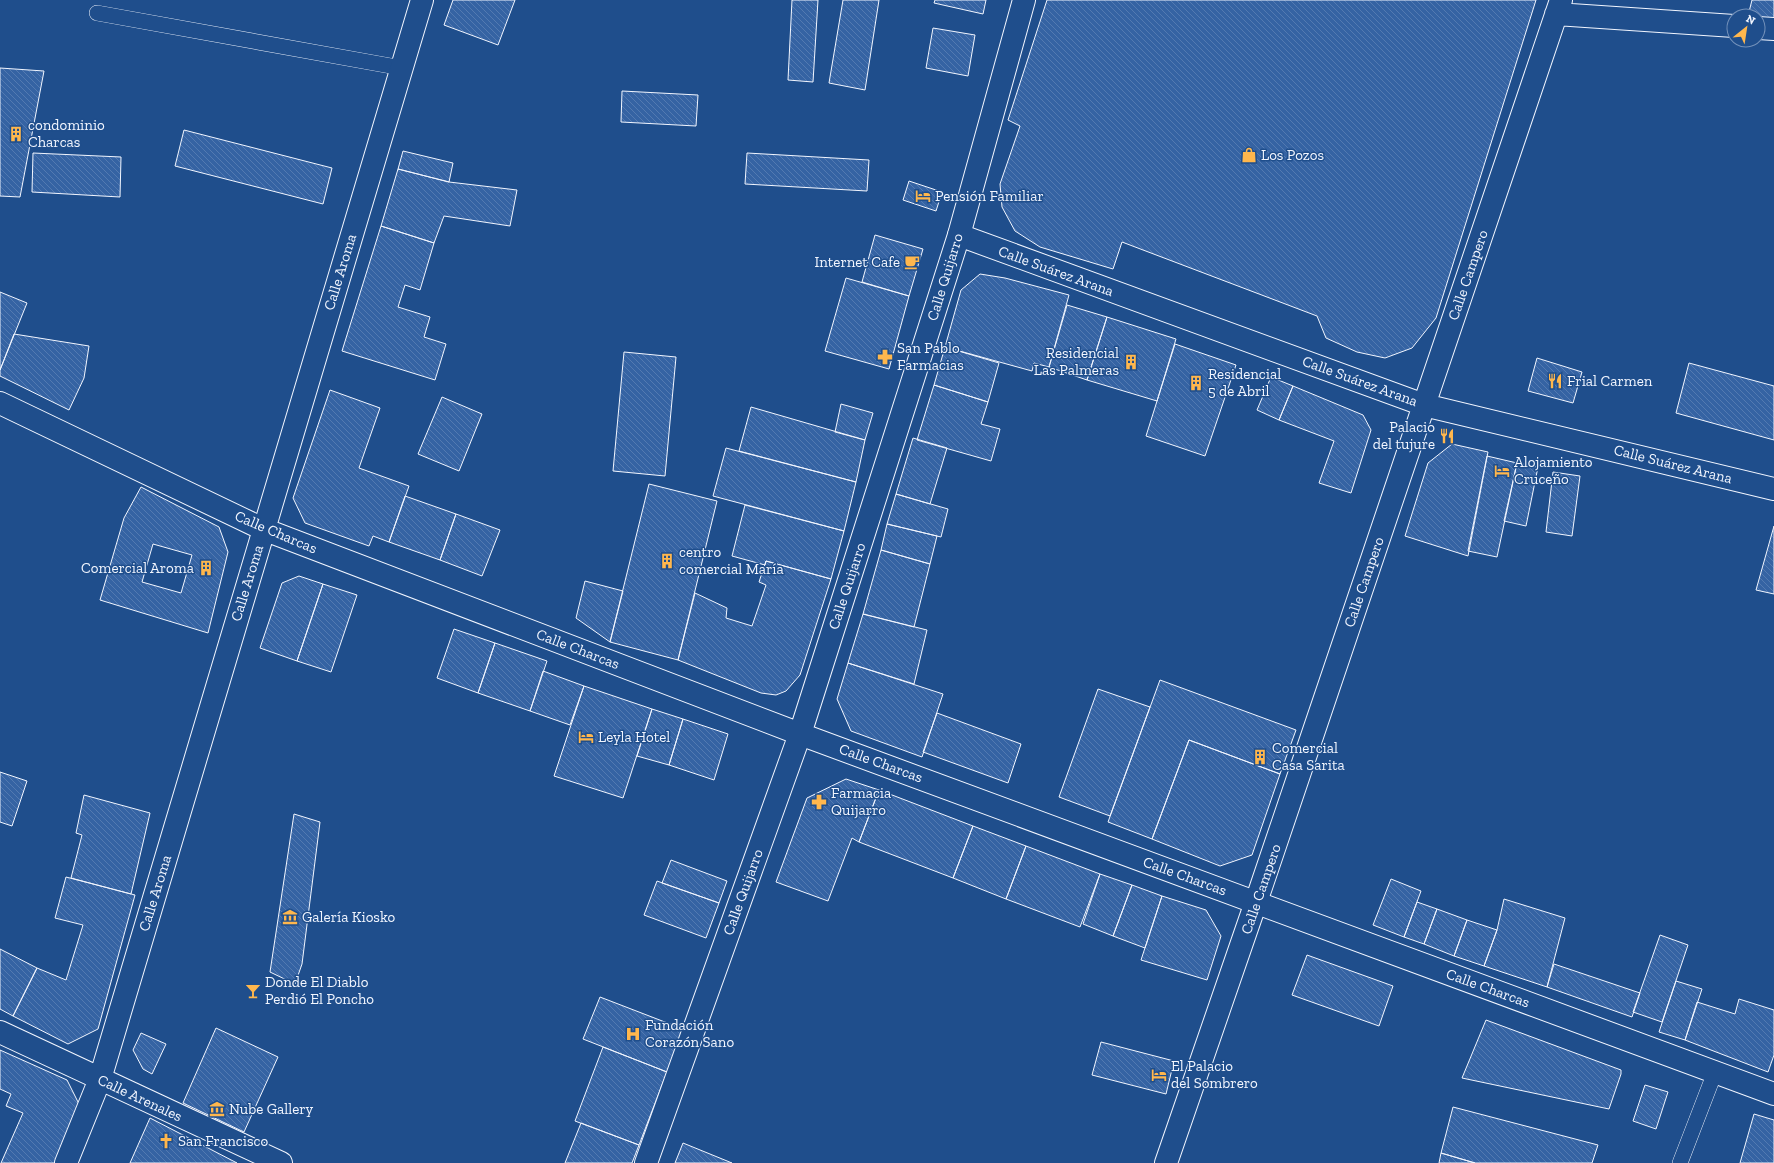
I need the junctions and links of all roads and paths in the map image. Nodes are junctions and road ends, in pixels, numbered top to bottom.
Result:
1 (422, 0) edge
2 (1024, 0) edge
3 (1559, 7) edge
4 (97, 13) dead end
5 (1726, 25) edge
6 (402, 68) junction
7 (959, 235) junction
8 (0, 403) edge
9 (1424, 405) junction
10 (1774, 489) edge
11 (263, 529) junction
12 (800, 734) junction
13 (1256, 902) junction
14 (0, 1032) edge
15 (1716, 1072) junction
16 (100, 1079) junction
17 (1774, 1094) edge
18 (66, 1163) edge
19 (281, 1163) edge
20 (646, 1163) edge
21 (1166, 1163) edge
22 (1680, 1163) edge

1 - 6 street, Calle Aroma
2 - 7 street, Calle Quijarro
3 - 5 street
3 - 9 street, Calle Campero
4 - 6 lane
6 - 11 street, Calle Aroma
7 - 9 street, Calle Suárez Arana
7 - 12 street, Calle Quijarro
8 - 11 street, Calle Charcas
9 - 10 street, Calle Suárez Arana
9 - 13 street, Calle Campero
11 - 12 street, Calle Charcas
11 - 16 street, Calle Aroma
12 - 13 street, Calle Charcas
12 - 20 street, Calle Quijarro
13 - 15 street, Calle Charcas
13 - 21 street, Calle Campero
14 - 16 street, Calle Arenales
15 - 17 street, Calle Charcas
15 - 22 lane
16 - 18 street, Calle Aroma
16 - 19 street, Calle Arenales

